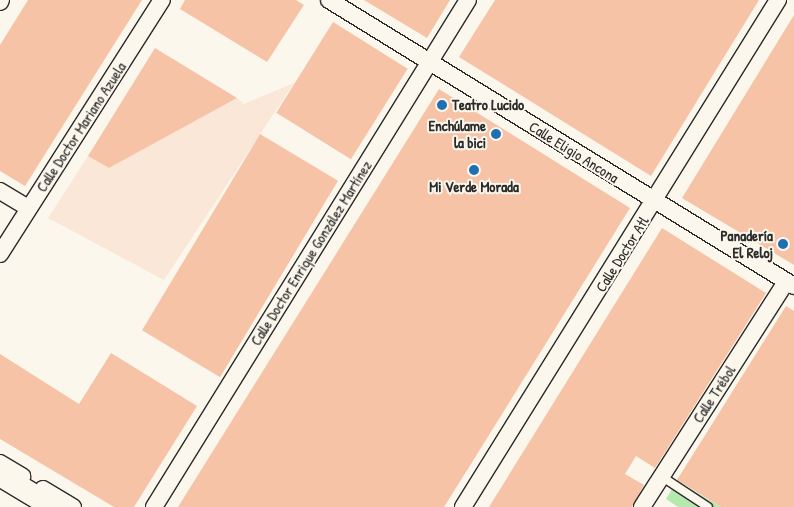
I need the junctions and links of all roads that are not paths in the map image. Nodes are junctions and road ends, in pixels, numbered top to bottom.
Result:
1 (162, 0) edge
2 (329, 0) edge
3 (468, 0) edge
4 (778, 0) edge
5 (430, 62) junction
6 (0, 190) edge
7 (654, 202) junction
8 (28, 208) junction
9 (0, 254) edge
10 (790, 284) edge
11 (0, 463) edge
12 (0, 475) edge
13 (661, 476) junction
14 (0, 487) edge
15 (33, 507) edge
16 (53, 507) edge
17 (73, 507) edge
18 (154, 507) edge
19 (463, 507) edge
20 (642, 507) edge
21 (708, 507) edge

1 - 8 street, Calle Doctor Mariano Azuela
2 - 5 street, Calle Eligio Ancona
3 - 5 street, Calle Doctor Enrique González Martínez
4 - 7 street, Calle Doctor Atl
5 - 7 street, Calle Eligio Ancona
5 - 18 street, Calle Doctor Enrique González Martínez
6 - 8 street
7 - 10 street, Calle Eligio Ancona
7 - 19 street, Calle Doctor Atl
8 - 9 street, Calle Doctor Mariano Azuela
10 - 13 street, Calle Trébol
11 - 17 street
12 - 16 main road
13 - 20 street, Calle Trébol
13 - 21 lane
14 - 15 street

